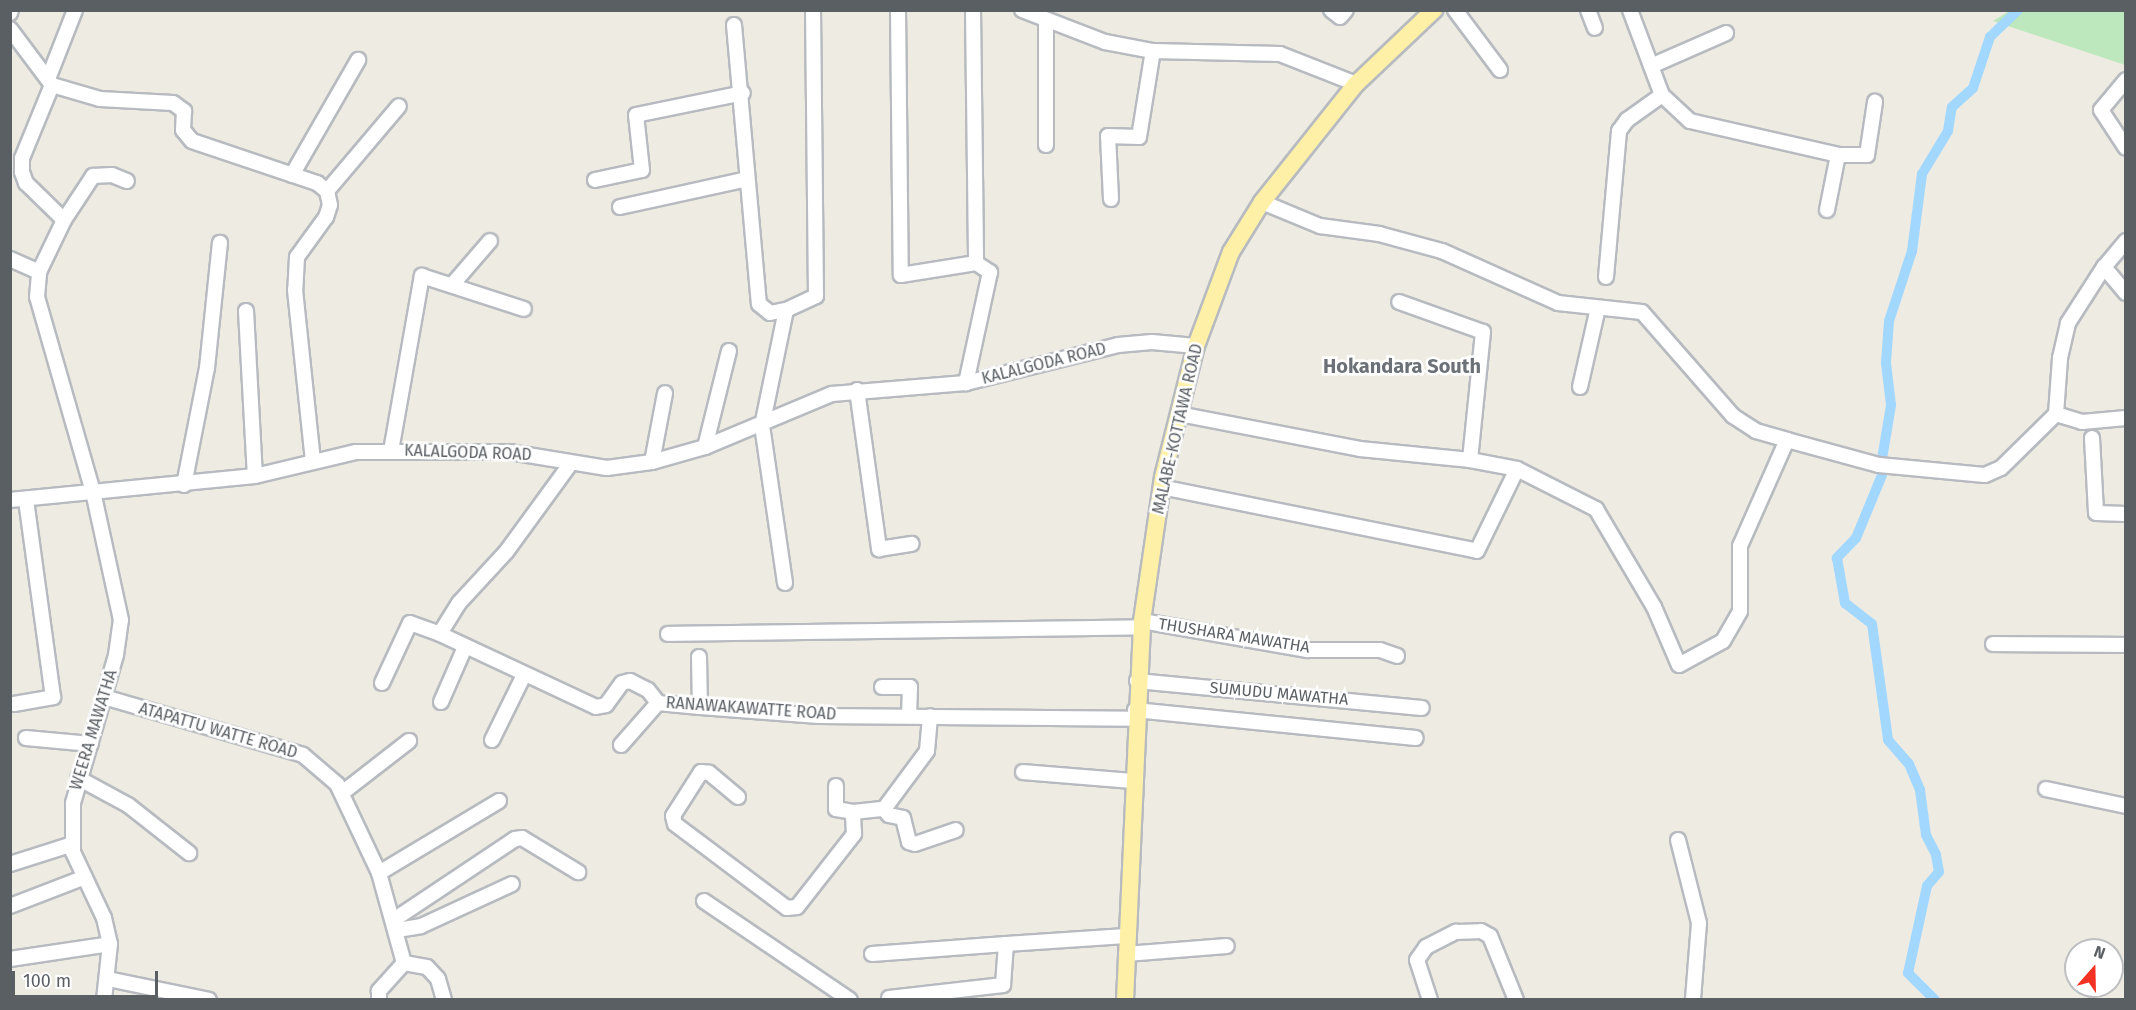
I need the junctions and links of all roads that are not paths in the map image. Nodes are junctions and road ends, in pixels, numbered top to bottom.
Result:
1 (75, 10) edge
2 (813, 10) edge
3 (898, 10) edge
4 (973, 10) edge
5 (1022, 10) edge
6 (1331, 10) edge
7 (1346, 10) edge
8 (1434, 10) edge
9 (1455, 10) edge
10 (1588, 10) edge
11 (1630, 10) edge
12 (1046, 20) junction
13 (734, 25) dead end
14 (1595, 28) dead end
15 (10, 29) edge
16 (1726, 33) dead end
17 (1153, 51) junction
18 (358, 60) dead end
19 (1651, 66) junction
20 (1500, 70) dead end
21 (2126, 80) edge
22 (50, 82) junction
23 (1356, 84) junction
24 (743, 93) junction
25 (1662, 95) junction
26 (1875, 102) dead end
27 (399, 106) dead end
28 (1046, 145) dead end
29 (2126, 148) edge
30 (1838, 154) junction
31 (292, 175) junction
32 (747, 178) junction
33 (595, 180) dead end
34 (127, 181) dead end
35 (327, 191) junction
36 (1111, 199) dead end
37 (1262, 202) junction
38 (620, 207) dead end
39 (1827, 210) dead end
40 (64, 220) junction
41 (490, 241) dead end
42 (2126, 241) edge
43 (220, 243) dead end
44 (10, 259) edge
45 (976, 262) junction
46 (2104, 267) junction
47 (39, 272) junction
48 (1606, 277) dead end
49 (452, 285) junction
50 (2126, 293) edge
51 (1399, 302) dead end
52 (1598, 308) junction
53 (524, 309) dead end
54 (786, 310) junction
55 (246, 311) dead end
56 (1196, 346) junction
57 (729, 351) dead end
58 (966, 383) junction
59 (1580, 387) dead end
60 (857, 390) junction
61 (665, 393) dead end
62 (1179, 414) junction
63 (2056, 414) junction
64 (2126, 418) edge
65 (762, 426) junction
66 (2092, 438) dead end
67 (1787, 440) junction
68 (705, 447) junction
69 (392, 451) junction
70 (1470, 460) junction
71 (313, 461) junction
72 (652, 462) junction
73 (571, 464) junction
74 (1517, 469) junction
75 (255, 476) junction
76 (184, 485) junction
77 (1161, 487) junction
78 (93, 492) junction
79 (26, 499) junction
80 (10, 500) edge
81 (2126, 514) edge
82 (912, 544) dead end
83 (785, 583) dead end
84 (1142, 624) junction
85 (440, 634) junction
86 (668, 634) dead end
87 (1993, 644) dead end
88 (2126, 645) edge
89 (465, 647) junction
90 (1397, 656) dead end
91 (699, 657) dead end
92 (524, 675) junction
93 (1137, 681) junction
94 (381, 682) dead end
95 (882, 687) dead end
96 (104, 697) junction
97 (441, 702) dead end
98 (658, 702) junction
99 (14, 704) dead end
100 (700, 707) junction
101 (1422, 708) dead end
102 (1135, 714) junction
103 (909, 716) junction
104 (930, 716) junction
105 (26, 738) dead end
106 (1416, 738) dead end
107 (492, 740) dead end
108 (409, 741) dead end
109 (91, 744) junction
110 (621, 745) dead end
111 (1023, 772) dead end
112 (78, 778) junction
113 (1132, 781) junction
114 (836, 786) dead end
115 (2046, 789) dead end
116 (342, 793) junction
117 (738, 797) dead end
118 (499, 801) dead end
119 (2126, 806) edge
120 (884, 809) junction
121 (853, 812) junction
122 (956, 830) dead end
123 (1678, 840) dead end
124 (73, 844) junction
125 (189, 854) dead end
126 (10, 864) edge
127 (578, 872) dead end
128 (379, 873) junction
129 (85, 877) junction
130 (512, 884) dead end
131 (704, 901) dead end
132 (10, 906) edge
133 (396, 925) junction
134 (1126, 936) junction
135 (110, 944) junction
136 (1006, 944) junction
137 (1227, 946) dead end
138 (872, 954) dead end
139 (1126, 954) junction
140 (10, 959) edge
141 (404, 963) junction
142 (108, 979) junction
143 (889, 998) dead end
144 (104, 999) edge
145 (209, 999) edge
146 (378, 999) edge
147 (444, 999) edge
148 (850, 999) edge
149 (1125, 999) edge
150 (1430, 999) edge
151 (1516, 999) edge
152 (1693, 999) edge

1 - 22 street
2 - 54 street
3 - 45 street
4 - 45 street
5 - 12 street
6 - 7 street
8 - 23 main road, MALABE-KOTTAWA ROAD
9 - 20 street
10 - 14 street
11 - 19 street
12 - 17 street
12 - 28 street
13 - 24 street
15 - 22 street
16 - 19 street
17 - 23 street
17 - 36 street
18 - 31 street
19 - 25 street
21 - 29 street
22 - 31 street
22 - 40 street
23 - 37 main road, MALABE-KOTTAWA ROAD
24 - 32 street
24 - 33 street
25 - 30 street
25 - 48 street
26 - 30 street
27 - 35 street
30 - 39 street
31 - 35 street
32 - 38 street
32 - 54 street
34 - 40 street
35 - 71 street
37 - 52 street
37 - 56 main road, MALABE-KOTTAWA ROAD
40 - 47 street
41 - 49 street
42 - 46 street
43 - 76 street
44 - 47 street
45 - 58 street
46 - 50 street
46 - 63 street
47 - 78 street, WEERA MAWATHA
49 - 53 street
49 - 69 street
51 - 70 street
52 - 59 street
52 - 67 street
54 - 65 street
55 - 75 street
56 - 58 street, KALALGODA ROAD
56 - 62 main road, MALABE-KOTTAWA ROAD
57 - 68 street
58 - 60 street, KALALGODA ROAD
60 - 65 street, KALALGODA ROAD
60 - 82 street
61 - 72 street
62 - 70 street
62 - 77 main road, MALABE-KOTTAWA ROAD
63 - 64 street
63 - 67 street
65 - 68 street, KALALGODA ROAD
65 - 83 street
66 - 81 street
67 - 74 street
68 - 72 street, KALALGODA ROAD
69 - 71 street, KALALGODA ROAD
69 - 73 street, KALALGODA ROAD
70 - 74 street
71 - 75 street, KALALGODA ROAD
72 - 73 street, KALALGODA ROAD
73 - 85 street
74 - 77 street
75 - 76 street, KALALGODA ROAD
76 - 78 street, KALALGODA ROAD
77 - 84 main road, MALABE-KOTTAWA ROAD
78 - 79 street, KALALGODA ROAD
78 - 96 street, WEERA MAWATHA
79 - 80 street, KALALGODA ROAD
79 - 99 street
84 - 86 street, THUSHARA MAWATHA
84 - 90 street, THUSHARA MAWATHA
84 - 93 main road, MALABE-KOTTAWA ROAD
85 - 89 street, RANAWAKAWATTE ROAD
85 - 94 street, RANAWAKAWATTE ROAD
87 - 88 street
89 - 92 street, RANAWAKAWATTE ROAD
89 - 97 street
91 - 100 street
92 - 98 street, RANAWAKAWATTE ROAD
92 - 107 street
93 - 101 street, SUMUDU MAWATHA
93 - 102 main road, MALABE-KOTTAWA ROAD
95 - 103 street
96 - 109 street, WEERA MAWATHA
96 - 116 street, ATAPATTU WATTE ROAD
98 - 100 street, RANAWAKAWATTE ROAD
98 - 110 street
100 - 103 street, RANAWAKAWATTE ROAD
102 - 104 street, RANAWAKAWATTE ROAD
102 - 106 street, RANAWAKAWATTE ROAD
102 - 113 main road, MALABE-KOTTAWA ROAD
103 - 104 street, RANAWAKAWATTE ROAD
104 - 120 street
105 - 109 street
108 - 116 street
109 - 112 street, WEERA MAWATHA
111 - 113 street
112 - 124 street, WEERA MAWATHA
112 - 125 street
113 - 134 main road, MALABE-KOTTAWA ROAD
114 - 121 street
115 - 119 street
116 - 128 street, ATAPATTU WATTE ROAD
117 - 121 street
118 - 128 street
120 - 121 street
120 - 122 street
123 - 152 street
124 - 126 street
124 - 129 street, WEERA MAWATHA
127 - 133 street
128 - 133 street, ATAPATTU WATTE ROAD
129 - 132 street
129 - 135 street, WEERA MAWATHA
130 - 133 street
131 - 148 street
133 - 141 street, ATAPATTU WATTE ROAD
134 - 136 street
134 - 139 main road, MALABE-KOTTAWA ROAD
135 - 140 street
135 - 142 street, WEERA MAWATHA
136 - 138 street
136 - 143 street
137 - 139 street
139 - 149 main road, MALABE-KOTTAWA ROAD
141 - 146 street
141 - 147 street
142 - 144 street, WEERA MAWATHA
142 - 145 street
150 - 151 street

